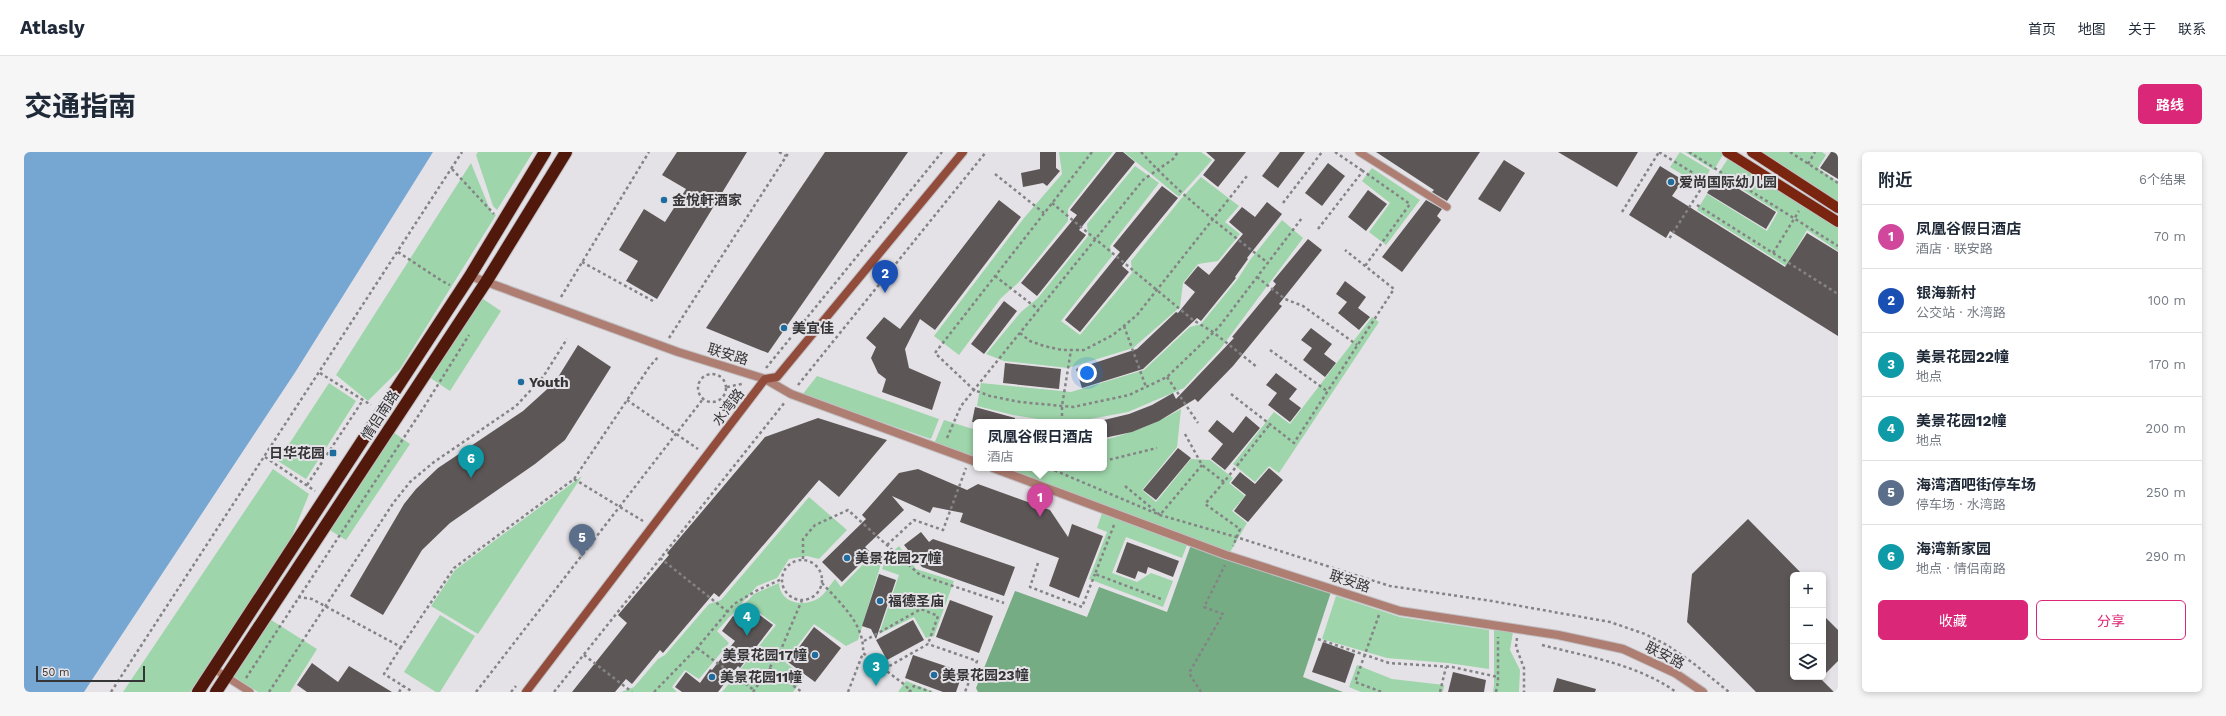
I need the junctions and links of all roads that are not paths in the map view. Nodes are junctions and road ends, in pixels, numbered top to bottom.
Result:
1 (545, 152) edge
2 (566, 152) edge
3 (963, 152) edge
4 (1359, 152) edge
5 (1728, 152) edge
6 (1752, 152) edge
7 (1447, 207) dead end
8 (1838, 208) edge
9 (1838, 222) edge
10 (470, 276) junction
11 (486, 282) junction
12 (765, 379) junction
13 (972, 460) edge
14 (1001, 471) edge
15 (214, 669) junction
16 (226, 677) junction
17 (198, 692) edge
18 (216, 692) edge
19 (250, 692) edge
20 (526, 692) edge
21 (1703, 692) edge

1 - 10 highway, 情侣南路
2 - 11 highway, 情侣南路
3 - 12 street, 水湾路
4 - 7 lane
5 - 9 main road
6 - 8 main road
10 - 11 street, 联安路
10 - 15 highway, 情侣南路
11 - 12 street, 联安路
11 - 16 highway, 情侣南路
12 - 13 street, 联安路
12 - 20 street, 水湾路
14 - 21 street, 联安路
15 - 16 lane
15 - 17 highway, 情侣南路
16 - 18 highway, 情侣南路
16 - 19 lane

